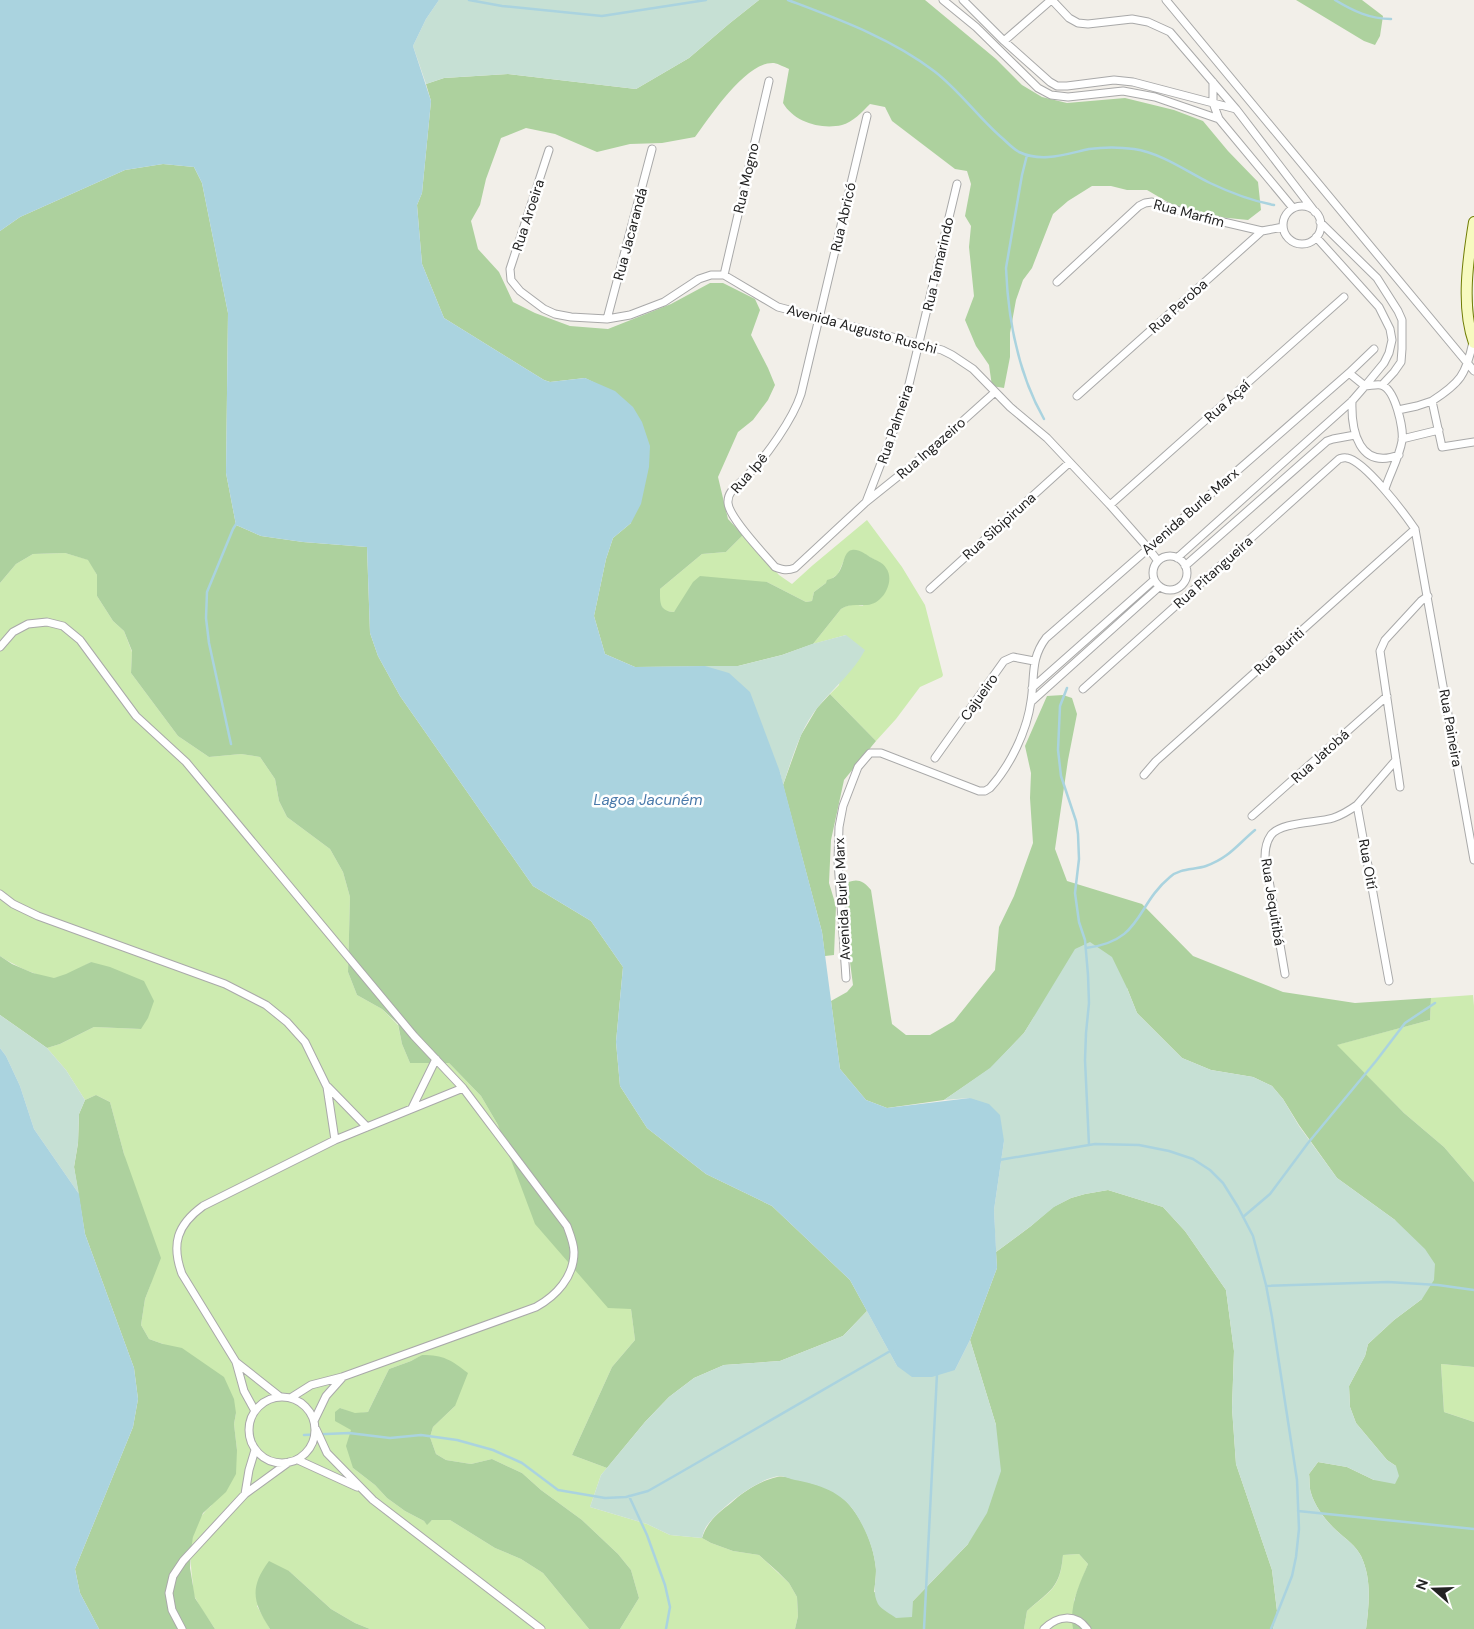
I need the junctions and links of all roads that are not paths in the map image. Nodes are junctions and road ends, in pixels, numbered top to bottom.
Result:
1 (943, 0) edge
2 (963, 0) edge
3 (1052, 0) edge
4 (1166, 0) edge
5 (1004, 41) junction
6 (769, 81) dead end
7 (1213, 81) junction
8 (1213, 103) junction
9 (1236, 109) junction
10 (868, 116) dead end
11 (1219, 119) junction
12 (652, 149) dead end
13 (550, 150) dead end
14 (957, 184) dead end
15 (1293, 208) junction
16 (1315, 212) junction
17 (1320, 222) junction
18 (1474, 222) edge
19 (1283, 226) junction
20 (1262, 231) junction
21 (1316, 237) junction
22 (724, 275) junction
23 (1057, 282) dead end
24 (1344, 297) dead end
25 (820, 318) junction
26 (608, 319) junction
27 (1474, 342) edge
28 (919, 344) junction
29 (1374, 349) dead end
30 (1469, 364) junction
31 (1474, 371) edge
32 (1349, 373) junction
33 (1382, 385) junction
34 (1365, 386) junction
35 (995, 392) junction
36 (1077, 396) dead end
37 (1352, 401) junction
38 (1432, 401) junction
39 (1398, 410) junction
40 (1439, 430) junction
41 (1355, 435) junction
42 (1402, 439) junction
43 (1474, 442) edge
44 (1399, 456) junction
45 (1380, 460) junction
46 (1069, 463) junction
47 (1390, 472) junction
48 (1385, 489) junction
49 (866, 502) junction
50 (1110, 505) junction
51 (1415, 529) junction
52 (1148, 548) junction
53 (1177, 558) junction
54 (1158, 561) junction
55 (1185, 566) junction
56 (1154, 580) junction
57 (1160, 587) junction
58 (1180, 587) junction
59 (930, 588) dead end
60 (1187, 595) junction
61 (1428, 596) junction
62 (0, 647) edge
63 (1034, 661) junction
64 (1032, 688) junction
65 (1083, 689) dead end
66 (1387, 696) junction
67 (1031, 702) junction
68 (935, 758) dead end
69 (1396, 760) junction
70 (1144, 775) dead end
71 (1400, 787) dead end
72 (1357, 804) junction
73 (1252, 816) dead end
74 (1474, 860) edge
75 (0, 894) edge
76 (1286, 974) dead end
77 (846, 978) dead end
78 (1389, 981) dead end
79 (436, 1059) junction
80 (327, 1087) junction
81 (464, 1088) junction
82 (412, 1108) junction
83 (367, 1127) junction
84 (335, 1140) junction
85 (236, 1362) junction
86 (342, 1377) junction
87 (279, 1396) junction
88 (292, 1397) junction
89 (254, 1410) junction
90 (314, 1421) junction
91 (316, 1429) junction
92 (256, 1450) junction
93 (298, 1460) junction
94 (289, 1462) junction
95 (360, 1488) junction
96 (245, 1494) junction
97 (182, 1629) edge
98 (540, 1629) edge
99 (1044, 1629) edge
100 (1087, 1629) edge

1 - 11 street
2 - 5 street
3 - 5 street
3 - 7 street
4 - 30 street
5 - 8 street
6 - 22 street, Rua Mogno
7 - 8 street
7 - 9 street
8 - 9 street
8 - 11 street
9 - 16 street
10 - 25 street, Rua Abricó
11 - 15 street
12 - 26 street, Rua Jacarandá
13 - 26 street, Rua Aroeira
14 - 28 street, Rua Tamarindo
15 - 16 street
15 - 19 street
16 - 17 street
17 - 21 street
17 - 33 street
18 - 27 main road
19 - 20 street, Rua Peroba
19 - 21 street
20 - 23 street, Rua Marfim
20 - 36 street, Rua Peroba
21 - 34 street, Avenida Burle Marx
22 - 25 street, Avenida Augusto Ruschi
22 - 26 street
24 - 50 street, Rua Açaí
25 - 28 street, Avenida Augusto Ruschi
25 - 49 street, Rua Ipê
27 - 30 street
28 - 35 street, Avenida Augusto Ruschi
28 - 49 street, Rua Palmeira
29 - 32 street, Avenida Burle Marx
30 - 31 street
30 - 38 street
32 - 34 street
32 - 52 street, Avenida Burle Marx
33 - 34 street
33 - 39 street
34 - 37 street, Avenida Burle Marx
35 - 46 street, Avenida Augusto Ruschi
35 - 49 street, Rua Ingazeiro
37 - 41 street
37 - 53 street, Avenida Burle Marx
38 - 39 street
38 - 40 street
39 - 42 street
40 - 42 street
40 - 43 street
41 - 45 street
41 - 55 street
42 - 44 street
44 - 45 street
44 - 47 street
45 - 47 street
46 - 50 street, Avenida Augusto Ruschi
46 - 59 street, Rua Sibipiruna
47 - 48 street
48 - 51 street
48 - 60 street, Rua Pitangueira
50 - 52 street, Avenida Augusto Ruschi
51 - 61 street, Rua Paineira
51 - 70 street, Rua Buriti
52 - 54 street, Avenida Augusto Ruschi
52 - 63 street, Avenida Burle Marx
53 - 54 street
53 - 55 street
54 - 56 street
55 - 58 street
56 - 57 street
56 - 64 street
57 - 58 street
57 - 67 street
58 - 60 street
60 - 65 street, Rua Pitangueira
61 - 66 street
61 - 74 street, Rua Paineira
62 - 79 street
63 - 64 street, Avenida Burle Marx
63 - 68 street, Cajueiro
64 - 67 street, Avenida Burle Marx
66 - 69 street
66 - 73 street, Rua Jatobá
67 - 77 street, Avenida Burle Marx
69 - 71 street
69 - 72 street
72 - 76 street, Rua Jequitibá
72 - 78 street, Rua Oití
75 - 80 street
79 - 81 street
79 - 82 street
80 - 83 street
80 - 84 street
81 - 82 street
81 - 86 street
82 - 83 street
83 - 84 street
84 - 85 street
85 - 87 street
85 - 89 street
86 - 88 street
86 - 90 street
87 - 88 street
87 - 89 street
88 - 90 street
89 - 92 street
90 - 91 street
91 - 93 street
91 - 95 street
92 - 94 street
92 - 96 street
93 - 94 street
93 - 95 street
94 - 96 street
95 - 98 street
96 - 97 street
99 - 100 street

